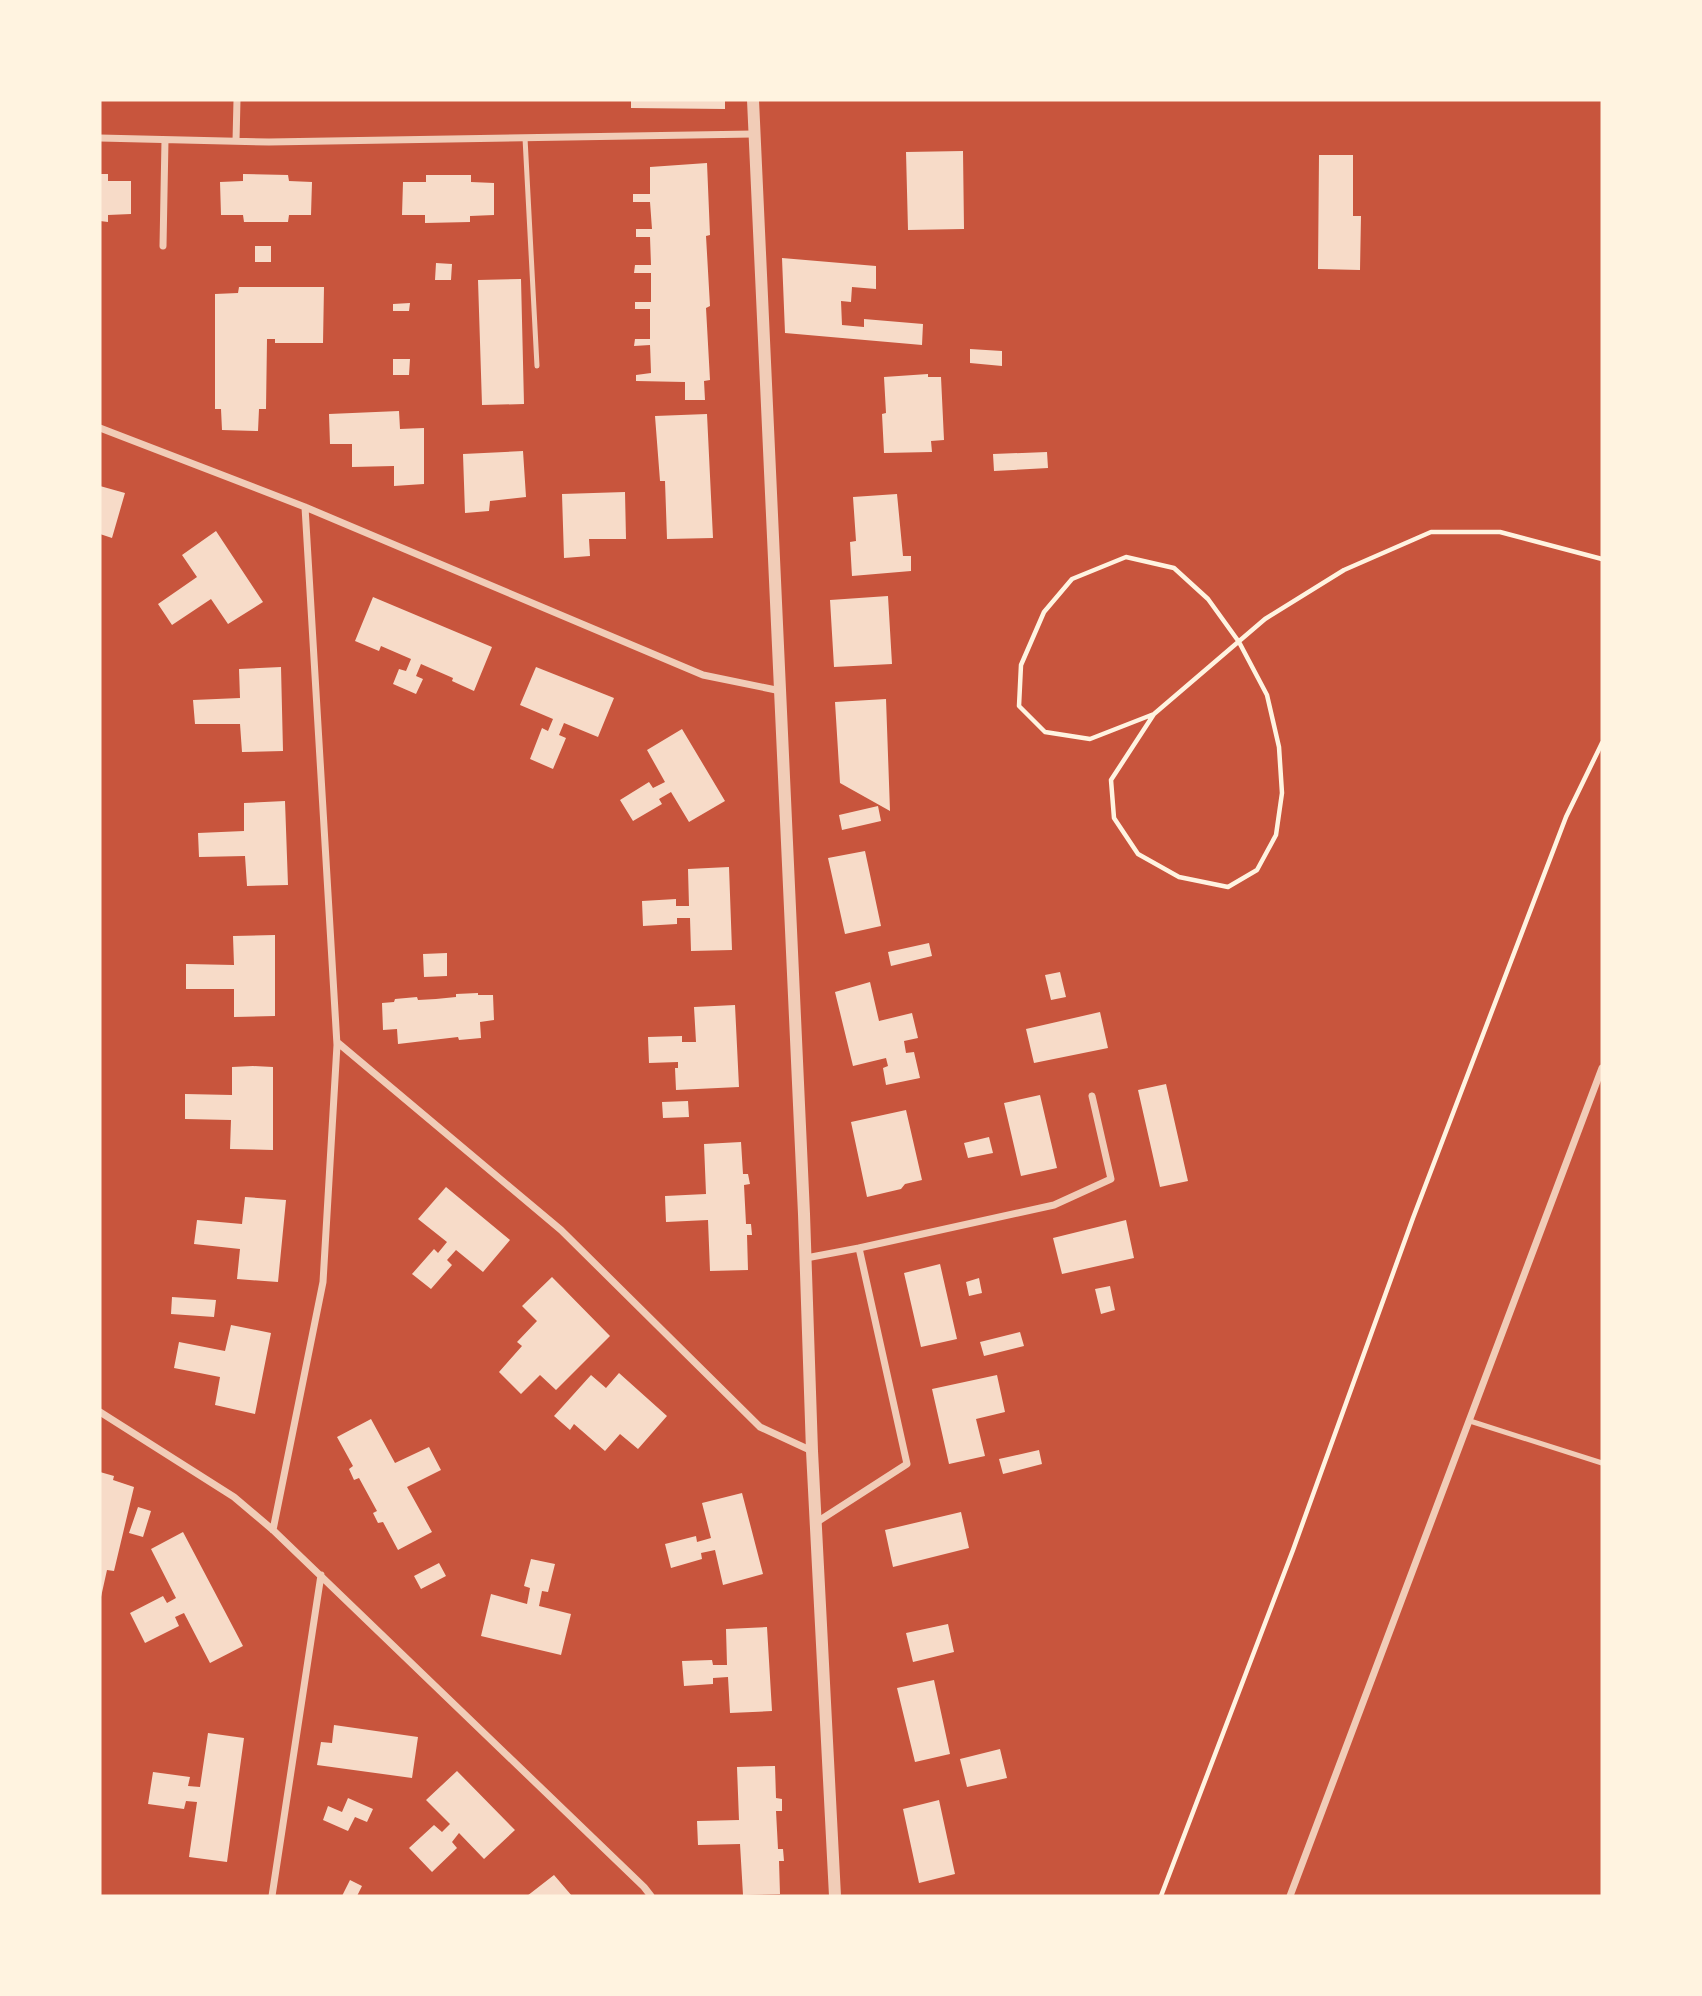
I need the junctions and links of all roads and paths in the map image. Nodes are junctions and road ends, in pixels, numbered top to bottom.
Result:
1 (237, 100) edge
2 (753, 100) edge
3 (753, 134) junction
4 (100, 138) edge
5 (525, 138) junction
6 (165, 139) junction
7 (236, 141) junction
8 (163, 246) dead end
9 (537, 366) dead end
10 (100, 428) edge
11 (305, 507) junction
12 (1602, 559) edge
13 (1239, 642) junction
14 (782, 691) junction
15 (1154, 715) junction
16 (1602, 743) edge
17 (337, 1042) junction
18 (1602, 1068) edge
19 (1092, 1096) dead end
20 (859, 1248) junction
21 (806, 1258) junction
22 (100, 1412) edge
23 (1470, 1421) junction
24 (812, 1451) junction
25 (1602, 1463) edge
26 (817, 1522) junction
27 (273, 1530) junction
28 (321, 1575) junction
29 (272, 1896) edge
30 (651, 1896) edge
31 (835, 1896) edge
32 (1161, 1896) edge
33 (1290, 1896) edge

1 - 7 street
2 - 3 street
3 - 5 street
3 - 14 street
4 - 6 street
5 - 7 street
5 - 9 lane
6 - 7 street
6 - 8 street
10 - 11 street
11 - 14 street
11 - 17 street
12 - 13 path
13 - 15 path
13 - 15 path
13 - 15 path
14 - 21 street
16 - 32 path
17 - 24 street
17 - 27 street
18 - 23 street
19 - 20 street
20 - 21 street
20 - 26 street
21 - 24 street
22 - 27 street
23 - 25 lane
23 - 33 street
24 - 26 street
26 - 31 street
27 - 28 street
28 - 29 street
28 - 30 street

